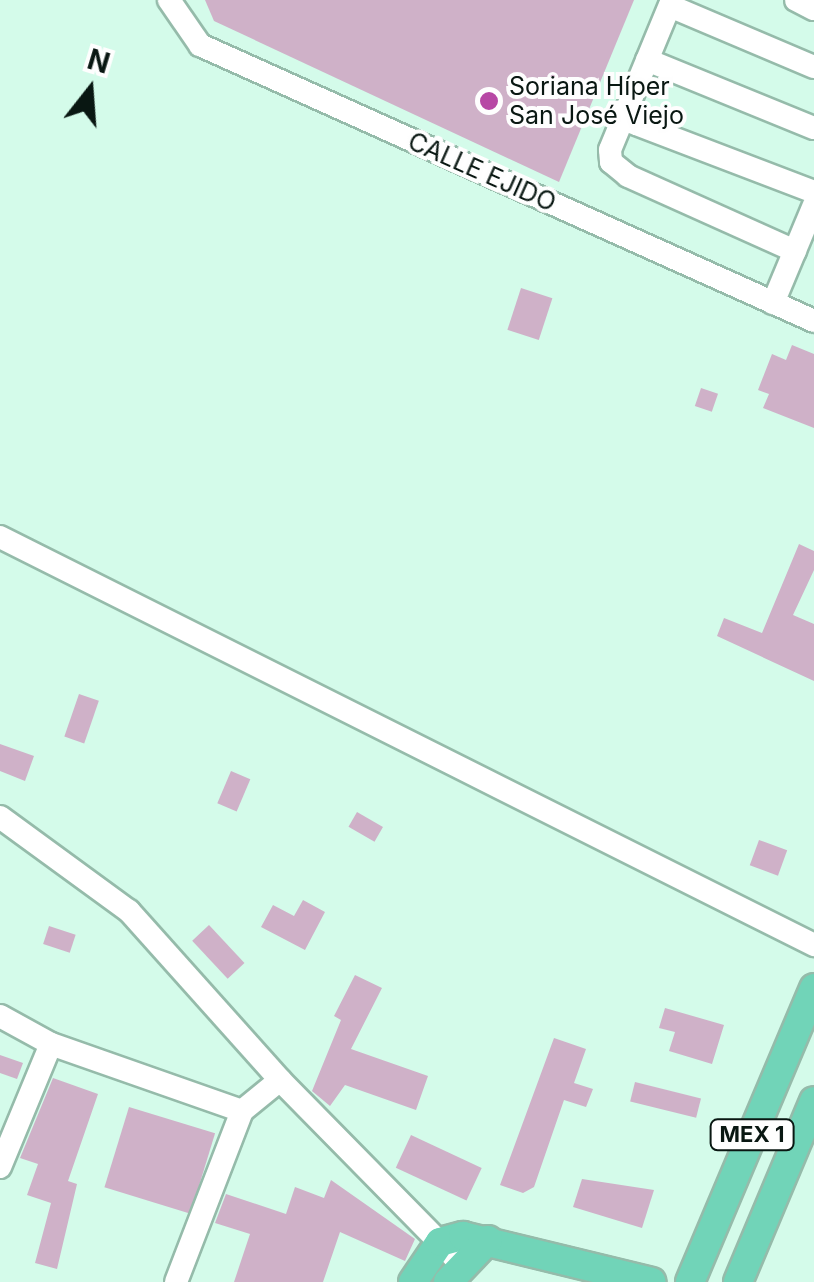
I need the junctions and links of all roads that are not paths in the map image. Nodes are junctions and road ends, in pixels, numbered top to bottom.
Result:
1 (169, 0) edge
2 (796, 0) edge
3 (671, 3) edge
4 (814, 8) edge
5 (648, 60) junction
6 (814, 67) edge
7 (623, 118) junction
8 (814, 128) edge
9 (814, 192) edge
10 (814, 205) edge
11 (795, 251) junction
12 (773, 303) junction
13 (814, 321) edge
14 (0, 537) edge
15 (0, 817) edge
16 (814, 945) edge
17 (814, 988) edge
18 (0, 1016) edge
19 (51, 1044) junction
20 (280, 1080) junction
21 (814, 1101) edge
22 (242, 1111) junction
23 (0, 1167) edge
24 (449, 1262) edge
25 (176, 1282) edge
26 (412, 1282) edge
27 (651, 1282) edge
28 (690, 1282) edge
29 (738, 1282) edge

1 - 12 street, CALLE EJIDO
2 - 4 street
3 - 5 street
3 - 6 street
5 - 7 street
5 - 8 street
7 - 9 street
7 - 11 street
10 - 11 street
11 - 12 street
12 - 13 street, CALLE EJIDO
14 - 16 street
15 - 20 street
17 - 28 main road, MEX 1
18 - 19 street
19 - 22 street
19 - 23 street
20 - 22 street
20 - 24 street
21 - 29 main road, MEX 1
22 - 25 street
24 - 26 main road
24 - 27 main road

